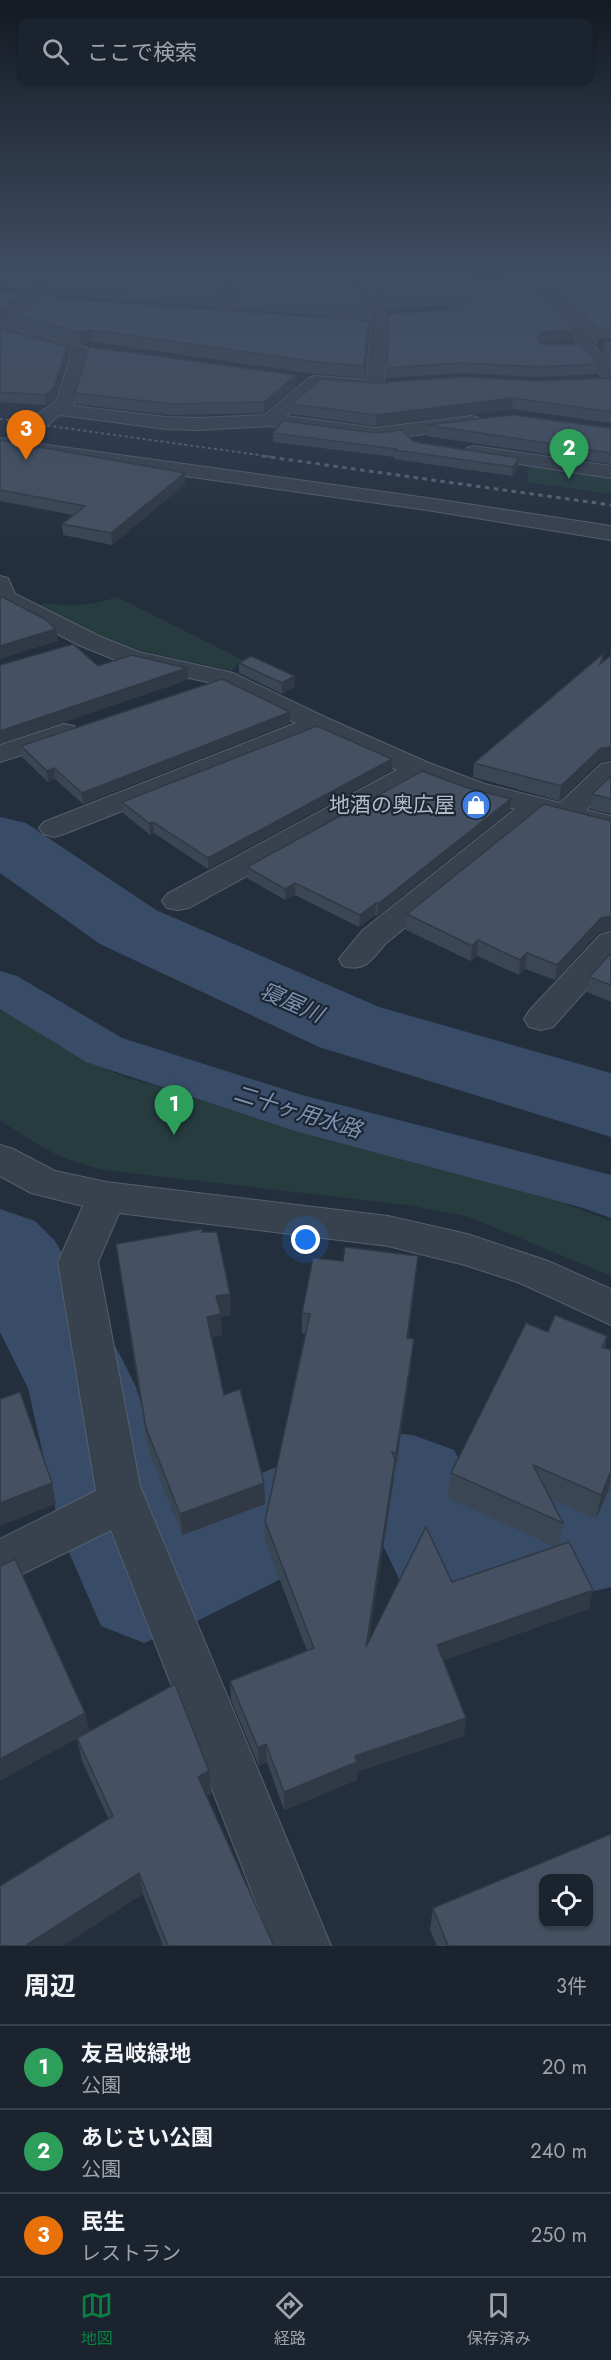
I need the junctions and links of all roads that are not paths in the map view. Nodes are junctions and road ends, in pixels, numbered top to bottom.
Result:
1 (82, 363) edge
2 (377, 363) edge
3 (600, 363) edge
4 (611, 376) edge
5 (292, 378) edge
6 (316, 381) junction
7 (590, 381) edge
8 (611, 381) edge
9 (396, 384) edge
10 (374, 386) junction
11 (55, 409) junction
12 (270, 420) junction
13 (489, 420) edge
14 (406, 430) junction
15 (2, 444) edge
16 (433, 446) edge
17 (457, 450) edge
18 (611, 472) edge
19 (611, 532) edge
20 (2, 594) edge
21 (90, 641) junction
22 (56, 651) edge
23 (224, 678) junction
24 (179, 693) edge
25 (90, 724) edge
26 (318, 724) junction
27 (0, 754) edge
28 (419, 769) junction
29 (611, 770) edge
30 (550, 810) junction
31 (611, 825) edge
32 (54, 828) dead end
33 (178, 901) dead end
34 (611, 942) edge
35 (355, 959) dead end
36 (541, 1019) dead end
37 (0, 1159) edge
38 (106, 1197) junction
39 (611, 1308) edge
40 (123, 1500) junction
41 (0, 1563) edge
42 (302, 1946) edge

1 - 11 street
2 - 10 street
3 - 4 street
5 - 6 street
6 - 10 street
6 - 12 street
7 - 8 street
9 - 10 street
11 - 12 street
11 - 15 street
12 - 14 street
13 - 14 street
14 - 16 street
15 - 19 street
17 - 18 street
20 - 21 street
21 - 22 street
21 - 23 street
23 - 24 street
23 - 26 street
25 - 27 street
26 - 28 street
26 - 32 street
28 - 30 street
28 - 33 street
29 - 30 street
30 - 31 street
30 - 35 street
34 - 36 street
37 - 38 street
38 - 39 street
38 - 40 street
40 - 41 street
40 - 42 street

